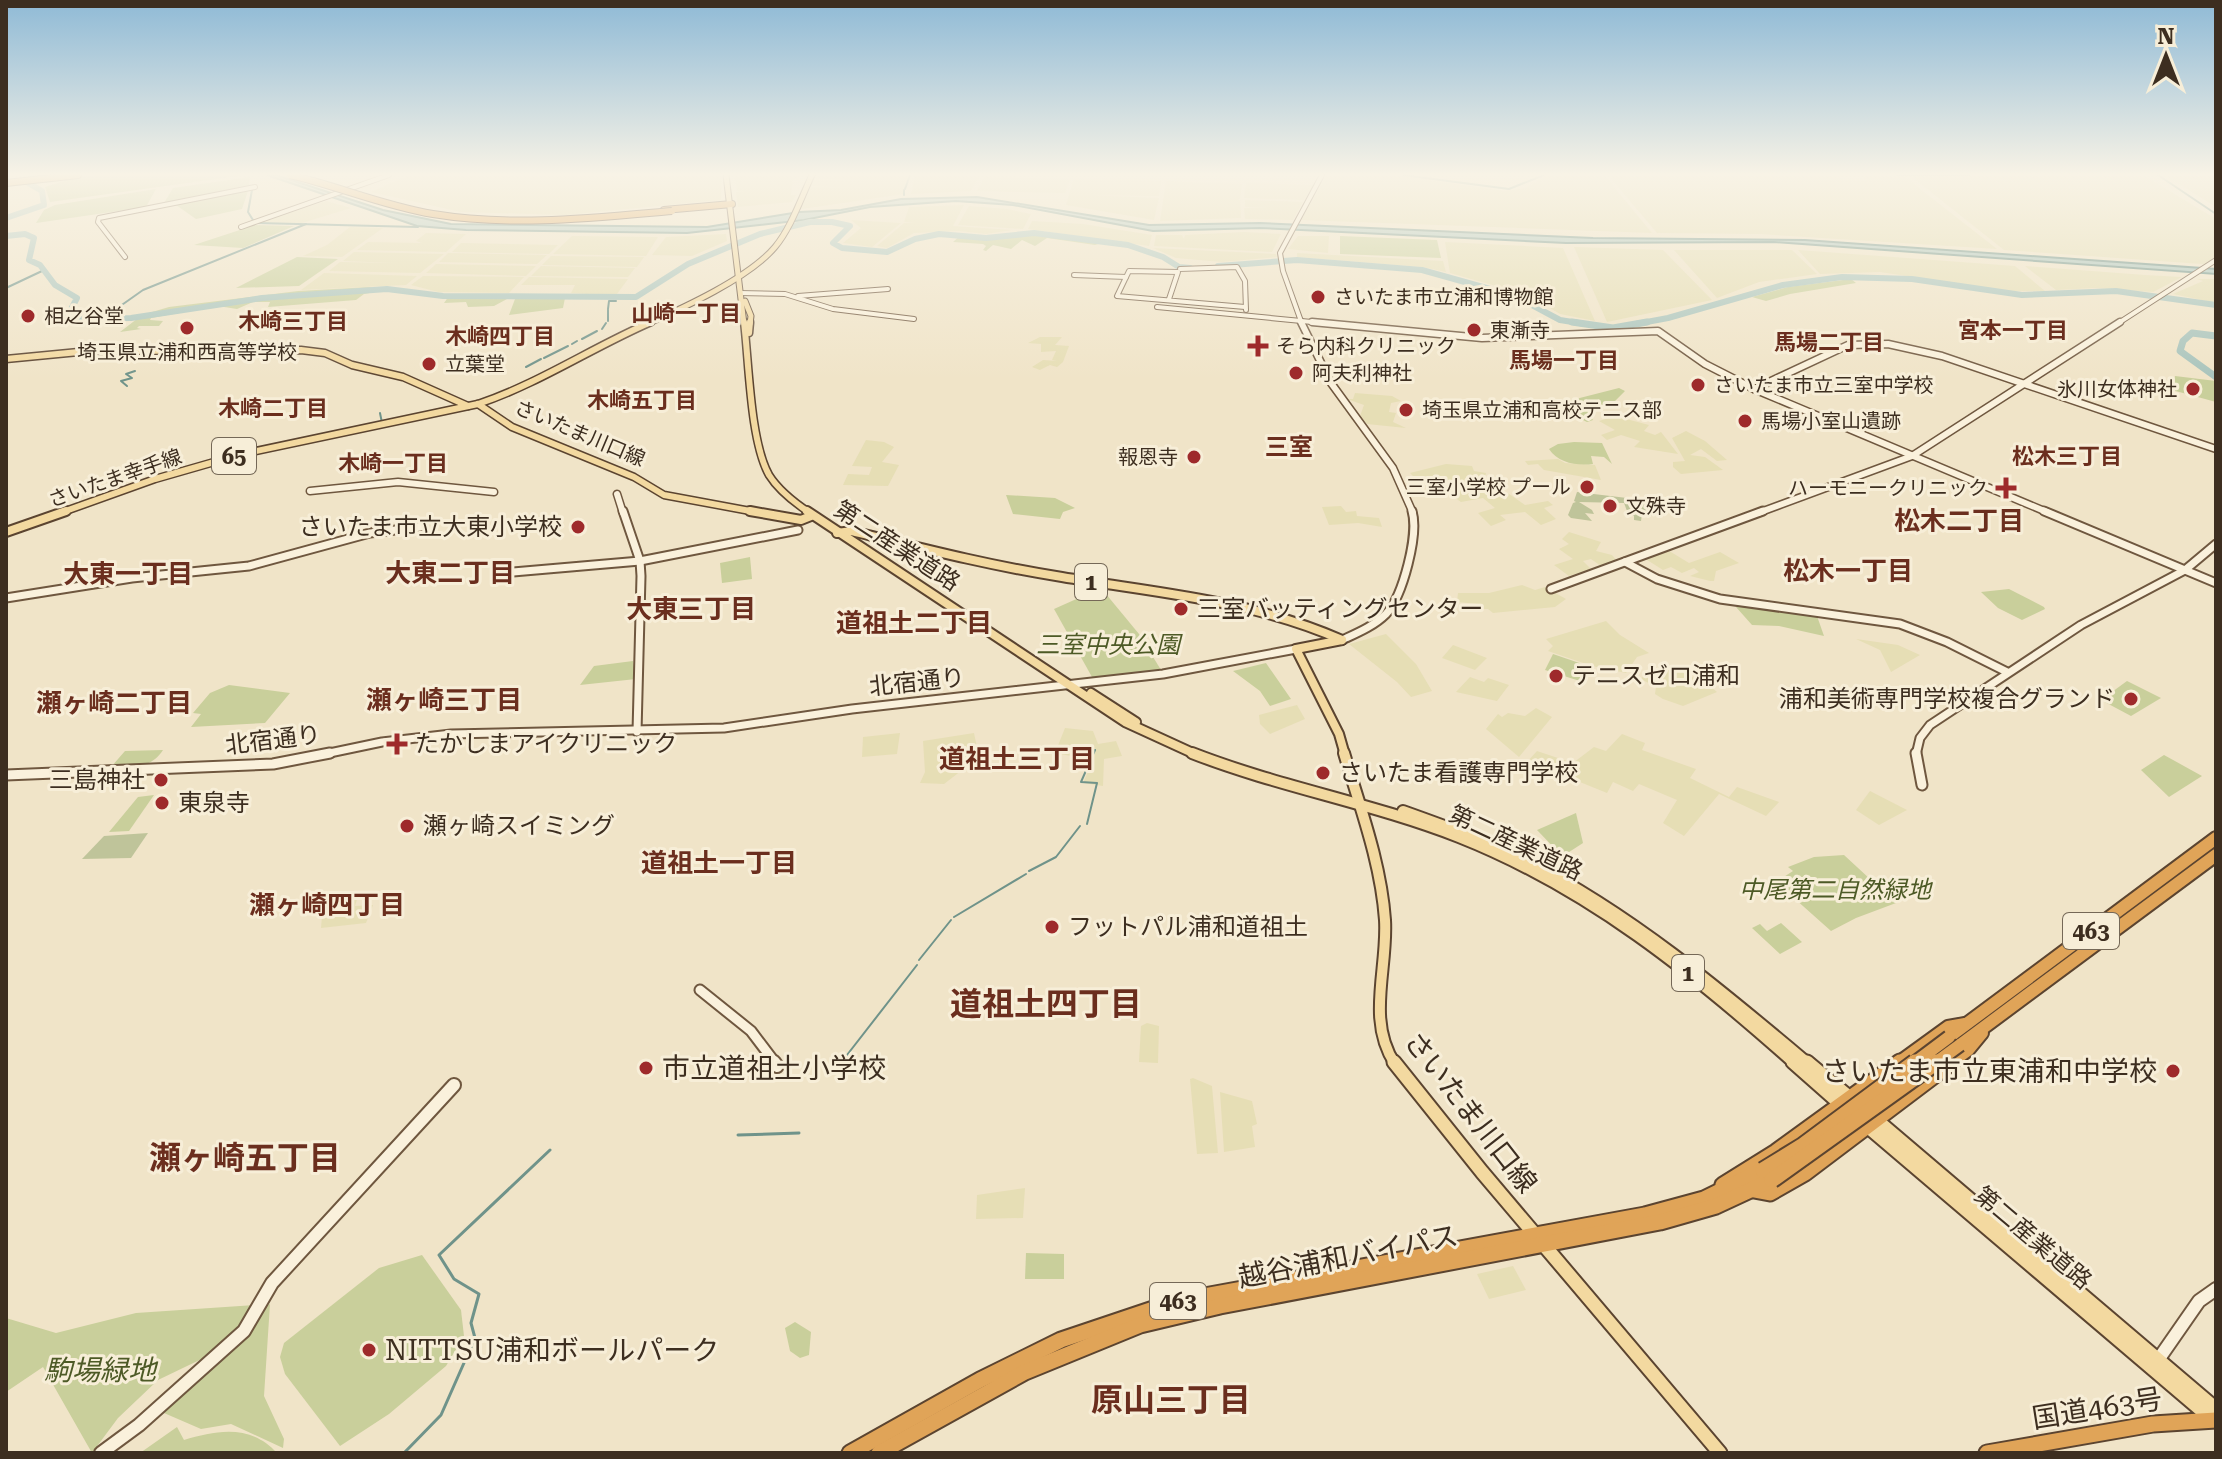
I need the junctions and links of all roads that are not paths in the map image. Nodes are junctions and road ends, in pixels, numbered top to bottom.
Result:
1 (114, 243) edge
2 (736, 243) edge
3 (776, 243) edge
4 (1284, 243) edge
5 (125, 257) dead end
6 (2216, 260) edge
7 (1180, 269) dead end
8 (740, 274) junction
9 (1074, 275) dead end
10 (1126, 277) junction
11 (888, 289) dead end
12 (742, 293) junction
13 (798, 296) junction
14 (1169, 299) junction
15 (1157, 307) dead end
16 (1245, 307) junction
17 (1246, 315) junction
18 (914, 319) dead end
19 (1301, 321) junction
20 (6, 359) edge
21 (2025, 384) junction
22 (1754, 389) junction
23 (478, 404) junction
24 (469, 406) junction
25 (2216, 449) edge
26 (1912, 456) junction
27 (310, 491) dead end
28 (494, 492) dead end
29 (617, 494) dead end
30 (811, 516) junction
31 (421, 527) dead end
32 (798, 530) dead end
33 (6, 532) edge
34 (840, 532) junction
35 (2216, 544) edge
36 (640, 561) junction
37 (1625, 562) junction
38 (2185, 570) junction
39 (513, 572) dead end
40 (2216, 583) edge
41 (1551, 589) dead end
42 (6, 598) edge
43 (1342, 640) junction
44 (1296, 649) junction
45 (2007, 672) junction
46 (1072, 684) junction
47 (637, 732) junction
48 (6, 775) edge
49 (1922, 785) dead end
50 (1357, 801) junction
51 (2216, 838) edge
52 (2216, 855) edge
53 (700, 990) dead end
54 (1990, 1022) junction
55 (1965, 1024) junction
56 (1955, 1041) junction
57 (777, 1066) dead end
58 (454, 1085) dead end
59 (1845, 1100) junction
60 (1872, 1124) junction
61 (1768, 1175) junction
62 (1754, 1190) junction
63 (1714, 1194) junction
64 (1539, 1239) junction
65 (2216, 1289) edge
66 (2158, 1360) junction
67 (2215, 1418) edge
68 (101, 1453) edge
69 (850, 1453) edge
70 (879, 1453) edge
71 (1720, 1453) edge
72 (1987, 1453) edge

1 - 5 street
2 - 8 main road, 第二産業道路 / 1
3 - 8 main road
4 - 19 street, 北宿通り
6 - 21 street
7 - 16 street
8 - 12 main road, 第二産業道路 / 1
8 - 23 main road
9 - 10 street
10 - 14 street
10 - 14 street
11 - 13 street
12 - 13 street
12 - 30 main road, 第二産業道路 / 1
12 - 34 main road, 第二産業道路 / 1
13 - 18 street
14 - 16 street
15 - 17 street
16 - 17 street
17 - 19 street
19 - 22 street
19 - 43 street, 北宿通り
20 - 24 main road
21 - 22 street
21 - 25 street
21 - 26 street
22 - 26 street
23 - 24 main road, さいたま川口線
23 - 30 main road, さいたま川口線
24 - 33 main road, さいたま幸手線 / 65
26 - 37 street
26 - 38 street
27 - 28 street
29 - 36 street
30 - 34 main road, 第二産業道路 / 1
31 - 42 street
32 - 36 street
34 - 43 main road, 1
34 - 46 main road, 第二産業道路 / 1
35 - 38 street
36 - 39 street
36 - 47 street
37 - 41 street
37 - 45 street
38 - 40 street
38 - 45 street
43 - 44 main road, 北宿通り
44 - 46 street, 北宿通り
44 - 50 main road, さいたま川口線
45 - 49 street
46 - 47 street, 北宿通り
46 - 50 main road, 第二産業道路 / 1
47 - 48 street, 北宿通り
50 - 59 main road, 第二産業道路 / 1
50 - 64 main road, さいたま川口線
51 - 55 highway, 越谷浦和バイパス / 463
52 - 54 highway, 越谷浦和バイパス / 463
53 - 57 street
54 - 56 highway, 越谷浦和バイパス / 463
54 - 60 highway, 越谷浦和バイパス / 463
55 - 56 highway, 越谷浦和バイパス / 463
55 - 59 highway, 越谷浦和バイパス / 463
56 - 61 highway, 越谷浦和バイパス / 463, bridge
58 - 68 street
59 - 60 main road, 第二産業道路 / 1
59 - 63 highway, 越谷浦和バイパス / 463
60 - 62 highway, 越谷浦和バイパス / 463
60 - 66 main road, 第二産業道路 / 1
60 - 67 main road, 第二産業道路 / 1
61 - 62 highway, 越谷浦和バイパス / 463
61 - 63 highway, 越谷浦和バイパス / 463
62 - 64 highway, 越谷浦和バイパス / 463
63 - 64 highway, 越谷浦和バイパス / 463
64 - 69 highway, 越谷浦和バイパス / 463
64 - 70 highway, 越谷浦和バイパス / 463
64 - 71 main road, さいたま川口線
65 - 66 street
66 - 67 main road, 第二産業道路 / 1
67 - 72 highway, 国道463号

